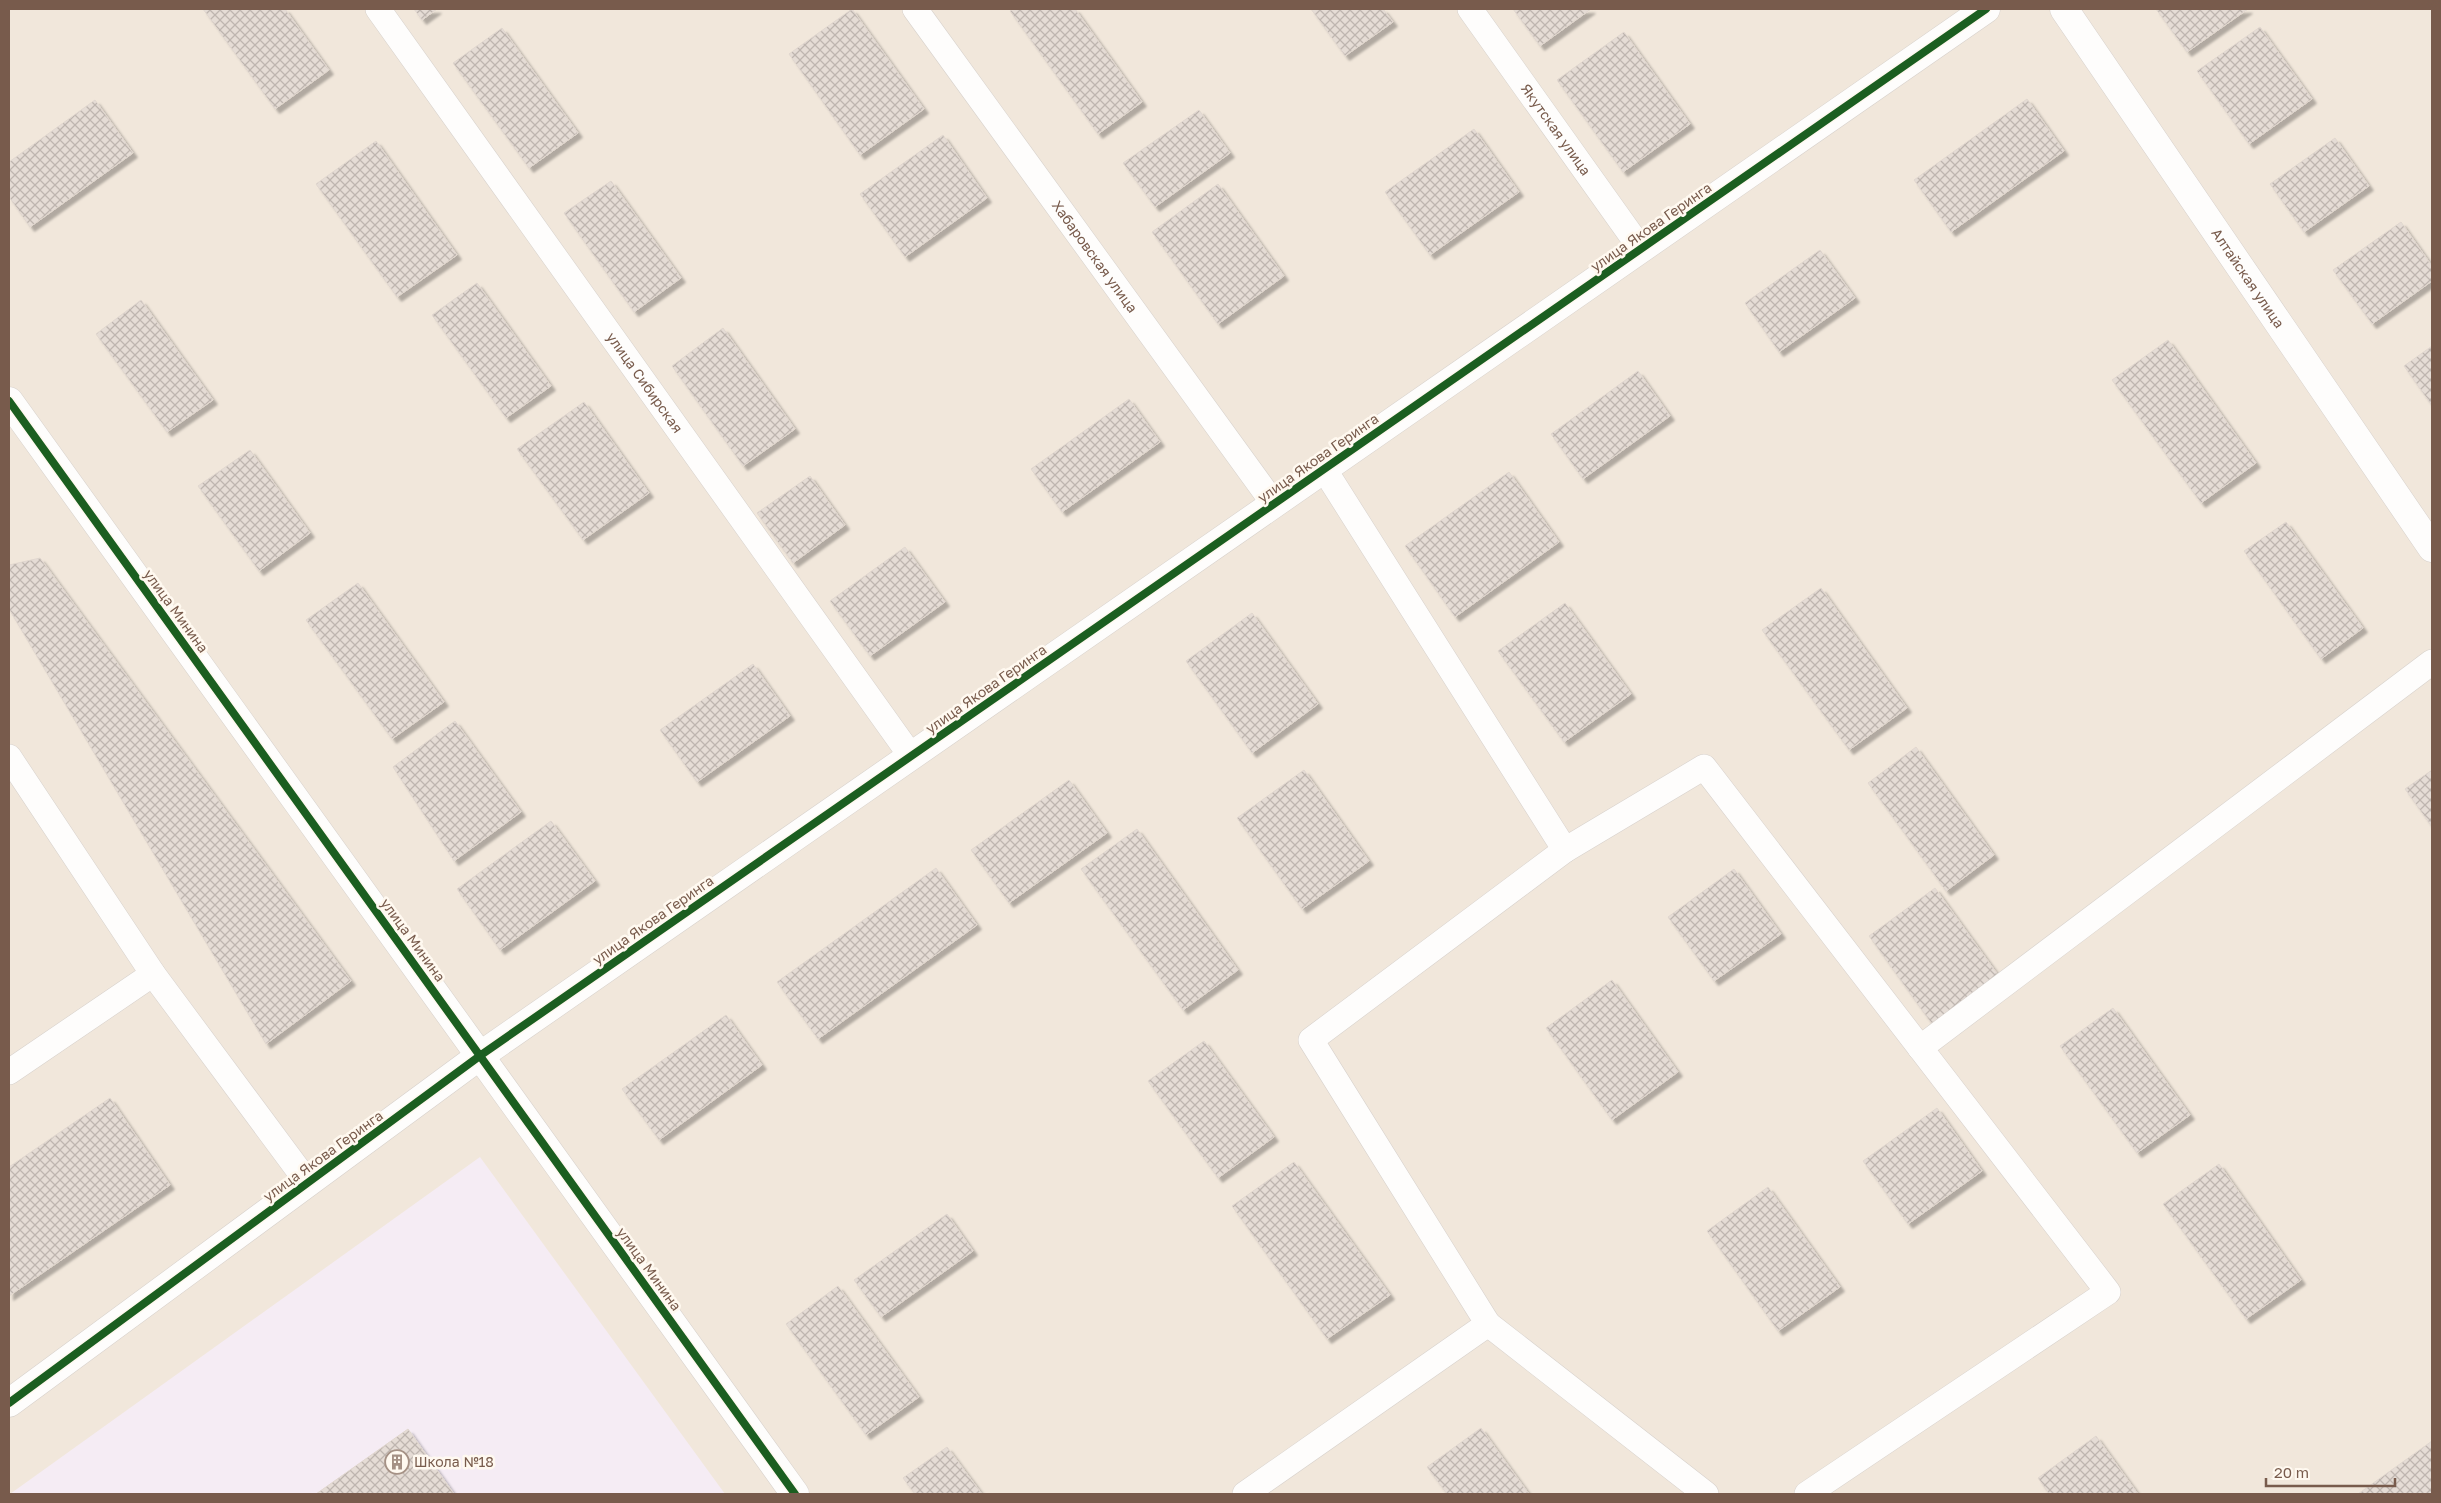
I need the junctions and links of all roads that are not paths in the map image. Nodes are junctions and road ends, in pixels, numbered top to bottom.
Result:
1 (378, 9) edge
2 (915, 9) edge
3 (1470, 9) edge
4 (1986, 9) edge
5 (2064, 9) edge
6 (1642, 249) junction
7 (10, 407) edge
8 (1324, 469) junction
9 (1274, 504) junction
10 (2432, 548) edge
11 (2432, 662) edge
12 (911, 756) junction
13 (9, 757) edge
14 (1565, 850) junction
15 (153, 974) junction
16 (1920, 1048) junction
17 (481, 1055) junction
18 (9, 1072) edge
19 (308, 1183) junction
20 (1488, 1324) junction
21 (9, 1403) edge
22 (795, 1494) edge
23 (1245, 1494) edge
24 (1706, 1494) edge
25 (1807, 1494) edge

1 - 12 lane, улица Сибирская
2 - 9 lane, Хабаровская улица
3 - 6 lane, Якутская улица
4 - 6 street, улица Якова Геринга
5 - 10 street, Алтайская улица
6 - 8 street, улица Якова Геринга
7 - 17 street, улица Минина
8 - 9 street, улица Якова Геринга
8 - 14 lane
9 - 12 street, улица Якова Геринга
11 - 16 lane
12 - 17 street, улица Якова Геринга
13 - 15 lane
14 - 16 lane
14 - 20 lane
15 - 18 lane
15 - 19 lane
16 - 25 lane
17 - 19 street, улица Якова Геринга
17 - 22 street, улица Минина
19 - 21 street, улица Якова Геринга
20 - 23 lane
20 - 24 lane

